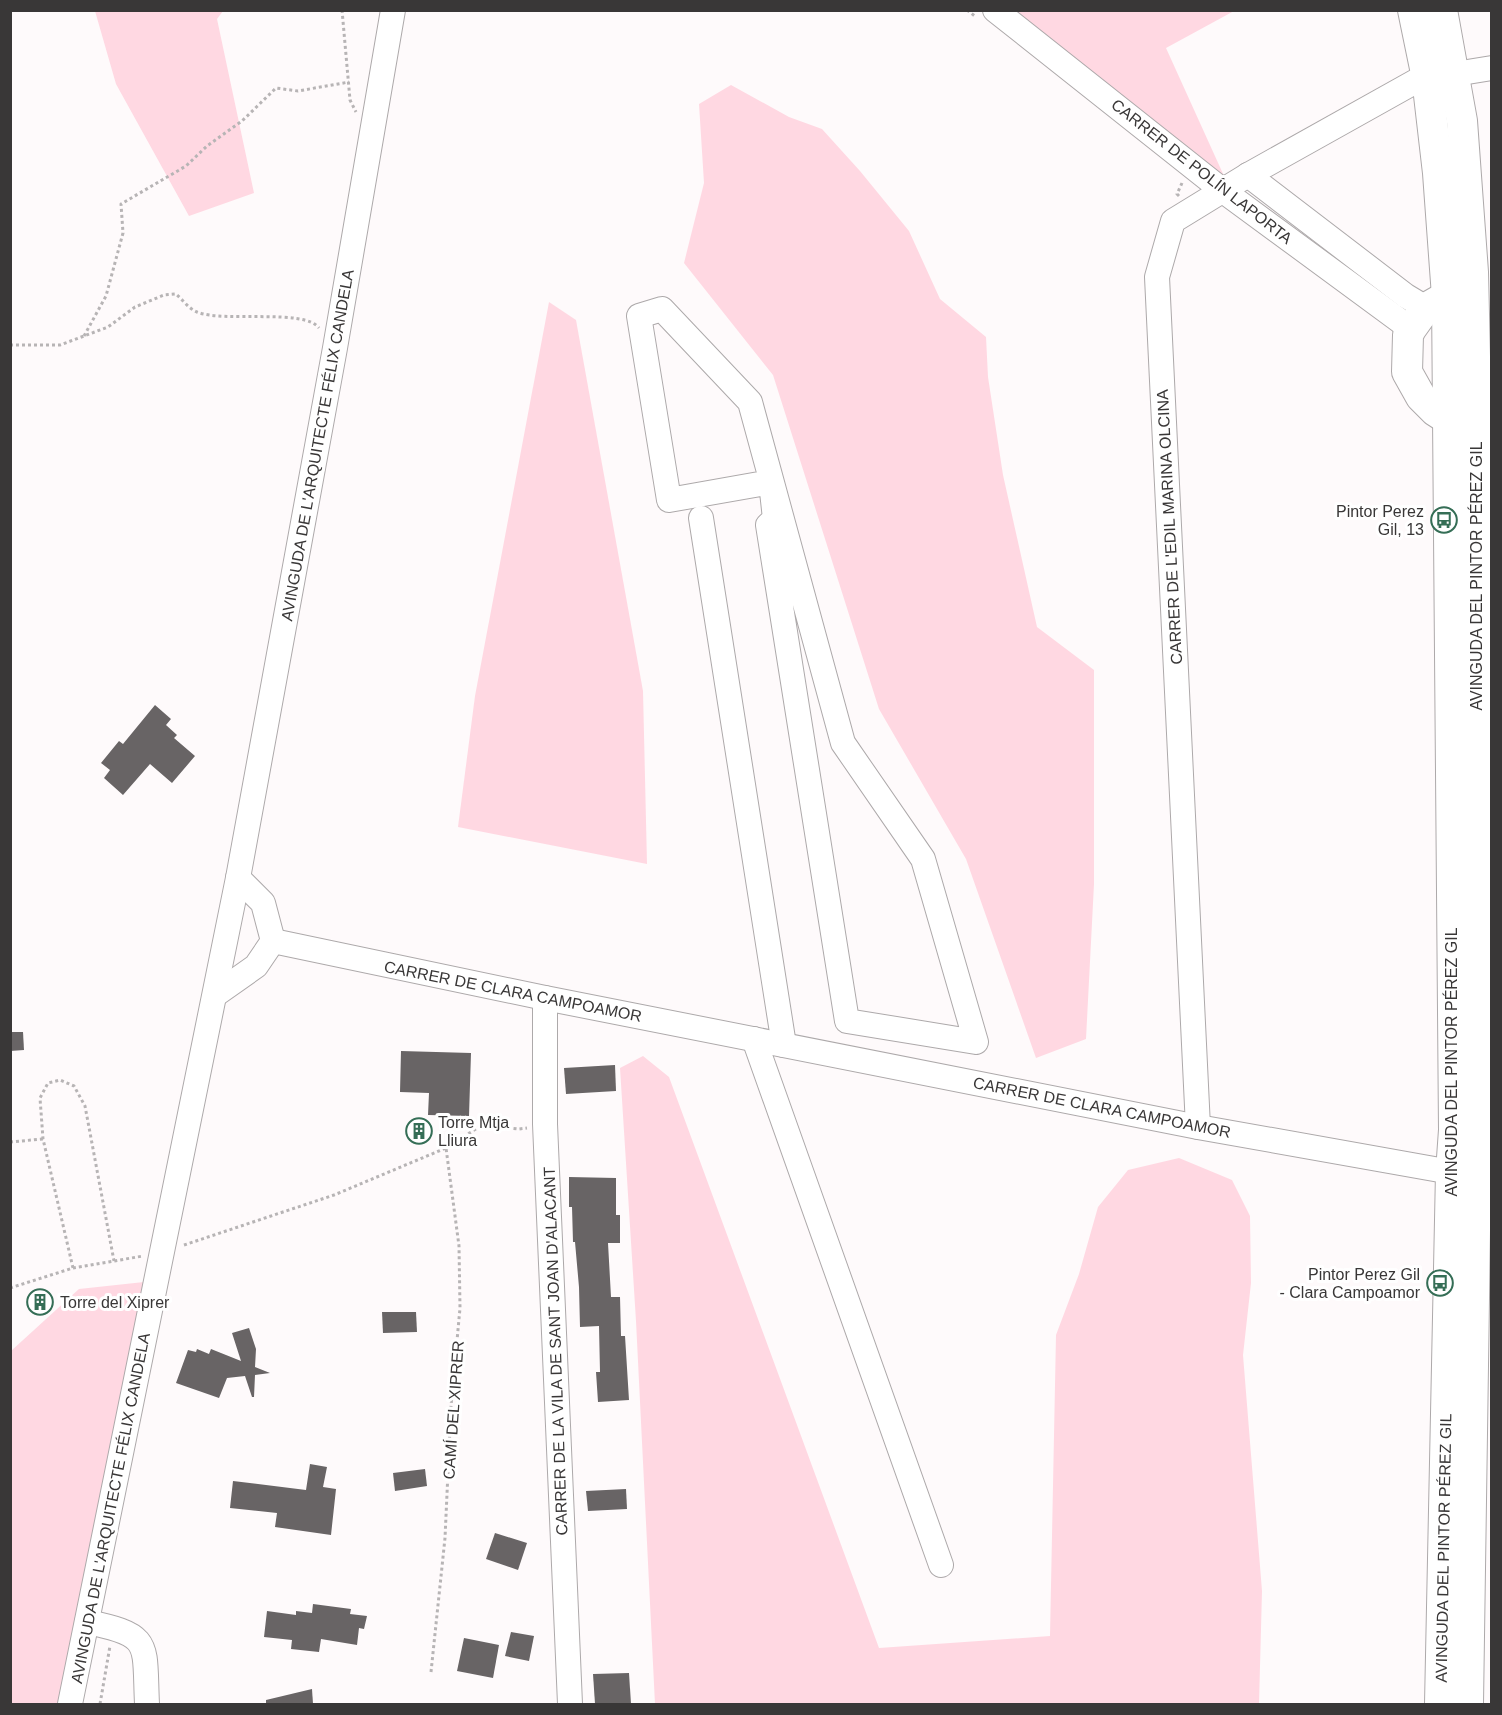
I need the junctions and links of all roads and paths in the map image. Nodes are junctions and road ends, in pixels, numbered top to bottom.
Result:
1 (342, 10) edge
2 (393, 10) edge
3 (995, 10) edge
4 (1413, 10) edge
5 (1442, 10) edge
6 (1491, 68) edge
7 (1441, 76) junction
8 (349, 82) junction
9 (370, 140) junction
10 (1248, 175) junction
11 (1222, 190) junction
12 (1450, 307) edge
13 (84, 336) junction
14 (10, 345) edge
15 (335, 348) junction
16 (1472, 417) edge
17 (771, 482) joint
18 (701, 518) dead end
19 (238, 878) junction
20 (273, 941) junction
21 (215, 995) junction
22 (545, 998) junction
23 (754, 1039) junction
24 (784, 1045) junction
25 (1484, 1095) edge
26 (545, 1124) junction
27 (1198, 1127) junction
28 (43, 1139) junction
29 (10, 1142) edge
30 (446, 1148) junction
31 (1473, 1159) edge
32 (161, 1253) junction
33 (114, 1261) junction
34 (73, 1268) junction
35 (10, 1288) edge
36 (941, 1565) dead end
37 (87, 1622) junction
38 (431, 1672) dead end
39 (70, 1704) edge
40 (147, 1704) edge
41 (570, 1704) edge
42 (1440, 1704) edge
43 (1468, 1704) edge

1 - 8 path
2 - 9 street, AVINGUDA DE L'ARQUITECTE FÉLIX CANDELA
3 - 11 street, CARRER DE POLÍN LAPORTA
4 - 7 main road, AVINGUDA DEL PINTOR PÉREZ GIL
5 - 7 main road, AVINGUDA DEL PINTOR PÉREZ GIL
6 - 7 street, CARRER DE L'EDIL MARINA OLCINA
7 - 10 street, CARRER DE L'EDIL MARINA OLCINA
7 - 12 main road, AVINGUDA DEL PINTOR PÉREZ GIL
8 - 9 path
8 - 13 path
9 - 15 street, AVINGUDA DE L'ARQUITECTE FÉLIX CANDELA
10 - 11 street, CARRER DE L'EDIL MARINA OLCINA
10 - 12 street, CARRER DE POLÍN LAPORTA
11 - 12 street, CARRER DE POLÍN LAPORTA
11 - 27 street, CARRER DE L'EDIL MARINA OLCINA
12 - 16 main road, AVINGUDA DEL PINTOR PÉREZ GIL
12 - 16 main road, AVINGUDA DEL PINTOR PÉREZ GIL
13 - 14 path
13 - 15 path
15 - 19 street, AVINGUDA DE L'ARQUITECTE FÉLIX CANDELA
16 - 25 main road, AVINGUDA DEL PINTOR PÉREZ GIL
16 - 31 main road, AVINGUDA DEL PINTOR PÉREZ GIL
17 - 17 street
18 - 24 street
19 - 20 street
19 - 21 street, AVINGUDA DE L'ARQUITECTE FÉLIX CANDELA
20 - 21 street
20 - 22 street, CARRER DE CLARA CAMPOAMOR
21 - 32 street, AVINGUDA DE L'ARQUITECTE FÉLIX CANDELA
22 - 23 street, CARRER DE CLARA CAMPOAMOR
22 - 26 street, CARRER DE LA VILA DE SANT JOAN D'ALACANT
23 - 24 street, CARRER DE CLARA CAMPOAMOR
23 - 36 street
24 - 27 street, CARRER DE CLARA CAMPOAMOR
25 - 31 main road, AVINGUDA DEL PINTOR PÉREZ GIL
26 - 30 path
26 - 41 street, CARRER DE LA VILA DE SANT JOAN D'ALACANT
27 - 31 street, CARRER DE CLARA CAMPOAMOR
28 - 29 path
28 - 33 path
28 - 34 path
30 - 32 path
30 - 38 path, CAMÍ DEL XIPRER
31 - 42 main road, AVINGUDA DEL PINTOR PÉREZ GIL
31 - 43 main road, AVINGUDA DEL PINTOR PÉREZ GIL
32 - 33 path
32 - 37 street, AVINGUDA DE L'ARQUITECTE FÉLIX CANDELA
33 - 34 path
34 - 35 path
37 - 39 street, AVINGUDA DE L'ARQUITECTE FÉLIX CANDELA
37 - 40 street

